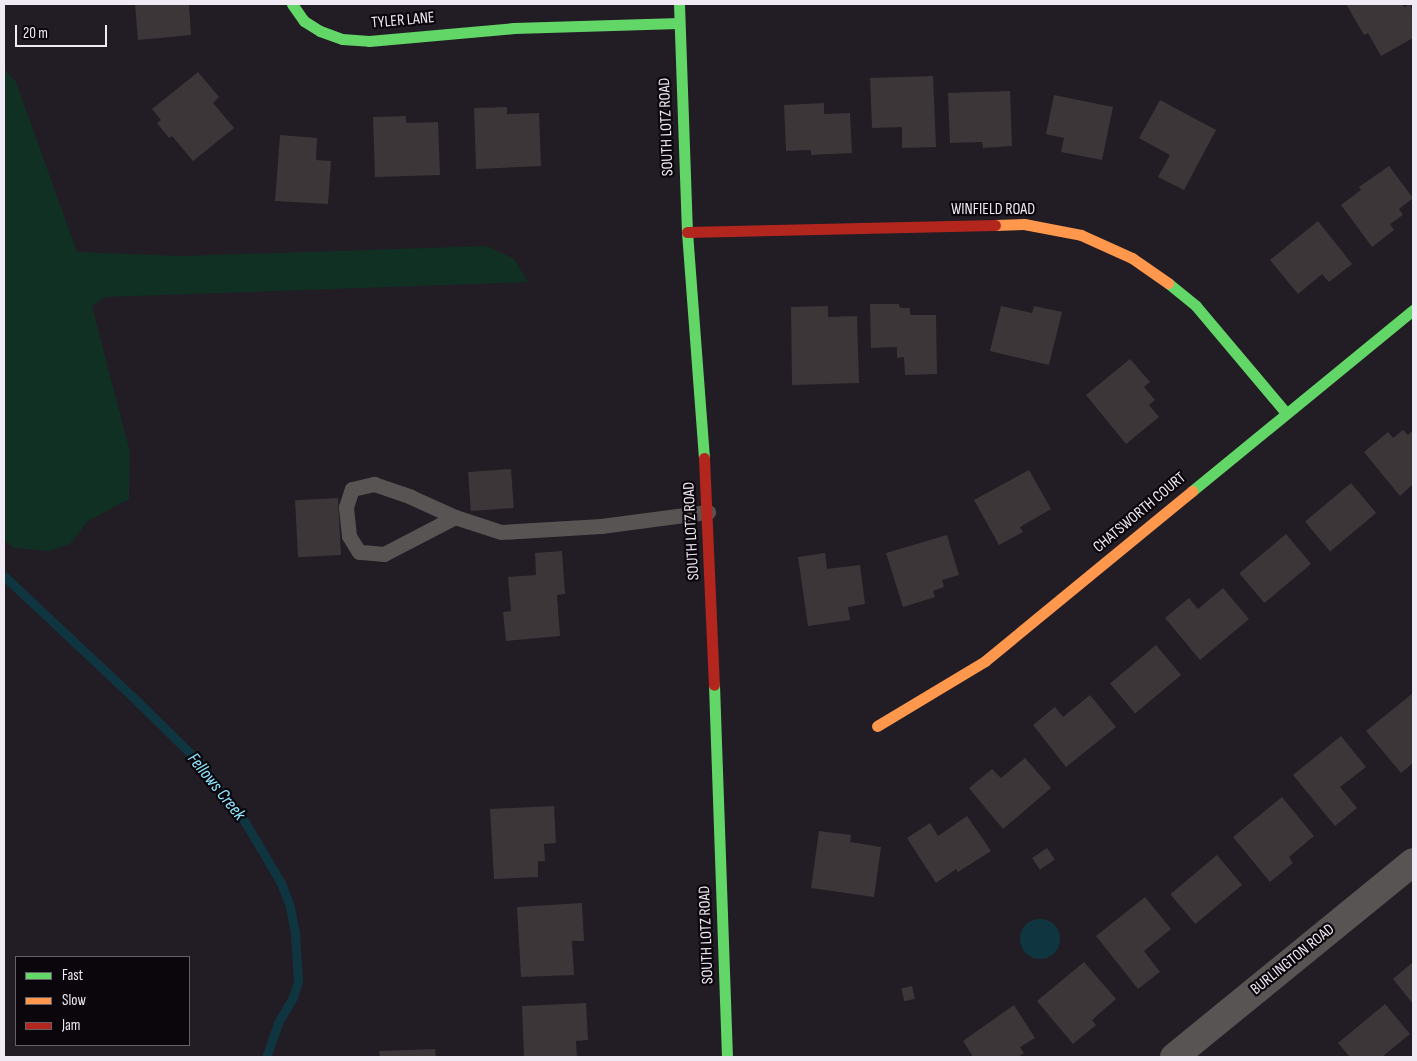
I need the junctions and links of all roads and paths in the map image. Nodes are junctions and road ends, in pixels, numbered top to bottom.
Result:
1 (292, 4) edge
2 (679, 4) edge
3 (679, 23) junction
4 (687, 232) junction
5 (1413, 310) edge
6 (1286, 413) junction
7 (708, 512) junction
8 (455, 517) junction
9 (877, 726) dead end
10 (1413, 862) edge
11 (727, 1057) edge
12 (1174, 1057) edge

1 - 3 street, TYLER LANE
2 - 3 street, SOUTH LOTZ ROAD
3 - 4 street, SOUTH LOTZ ROAD
4 - 6 street, WINFIELD ROAD
4 - 7 street, SOUTH LOTZ ROAD
5 - 6 street, CHATSWORTH COURT
6 - 9 street, CHATSWORTH COURT
7 - 8 lane
7 - 11 street, SOUTH LOTZ ROAD
8 - 8 lane
10 - 12 street, BURLINGTON ROAD

